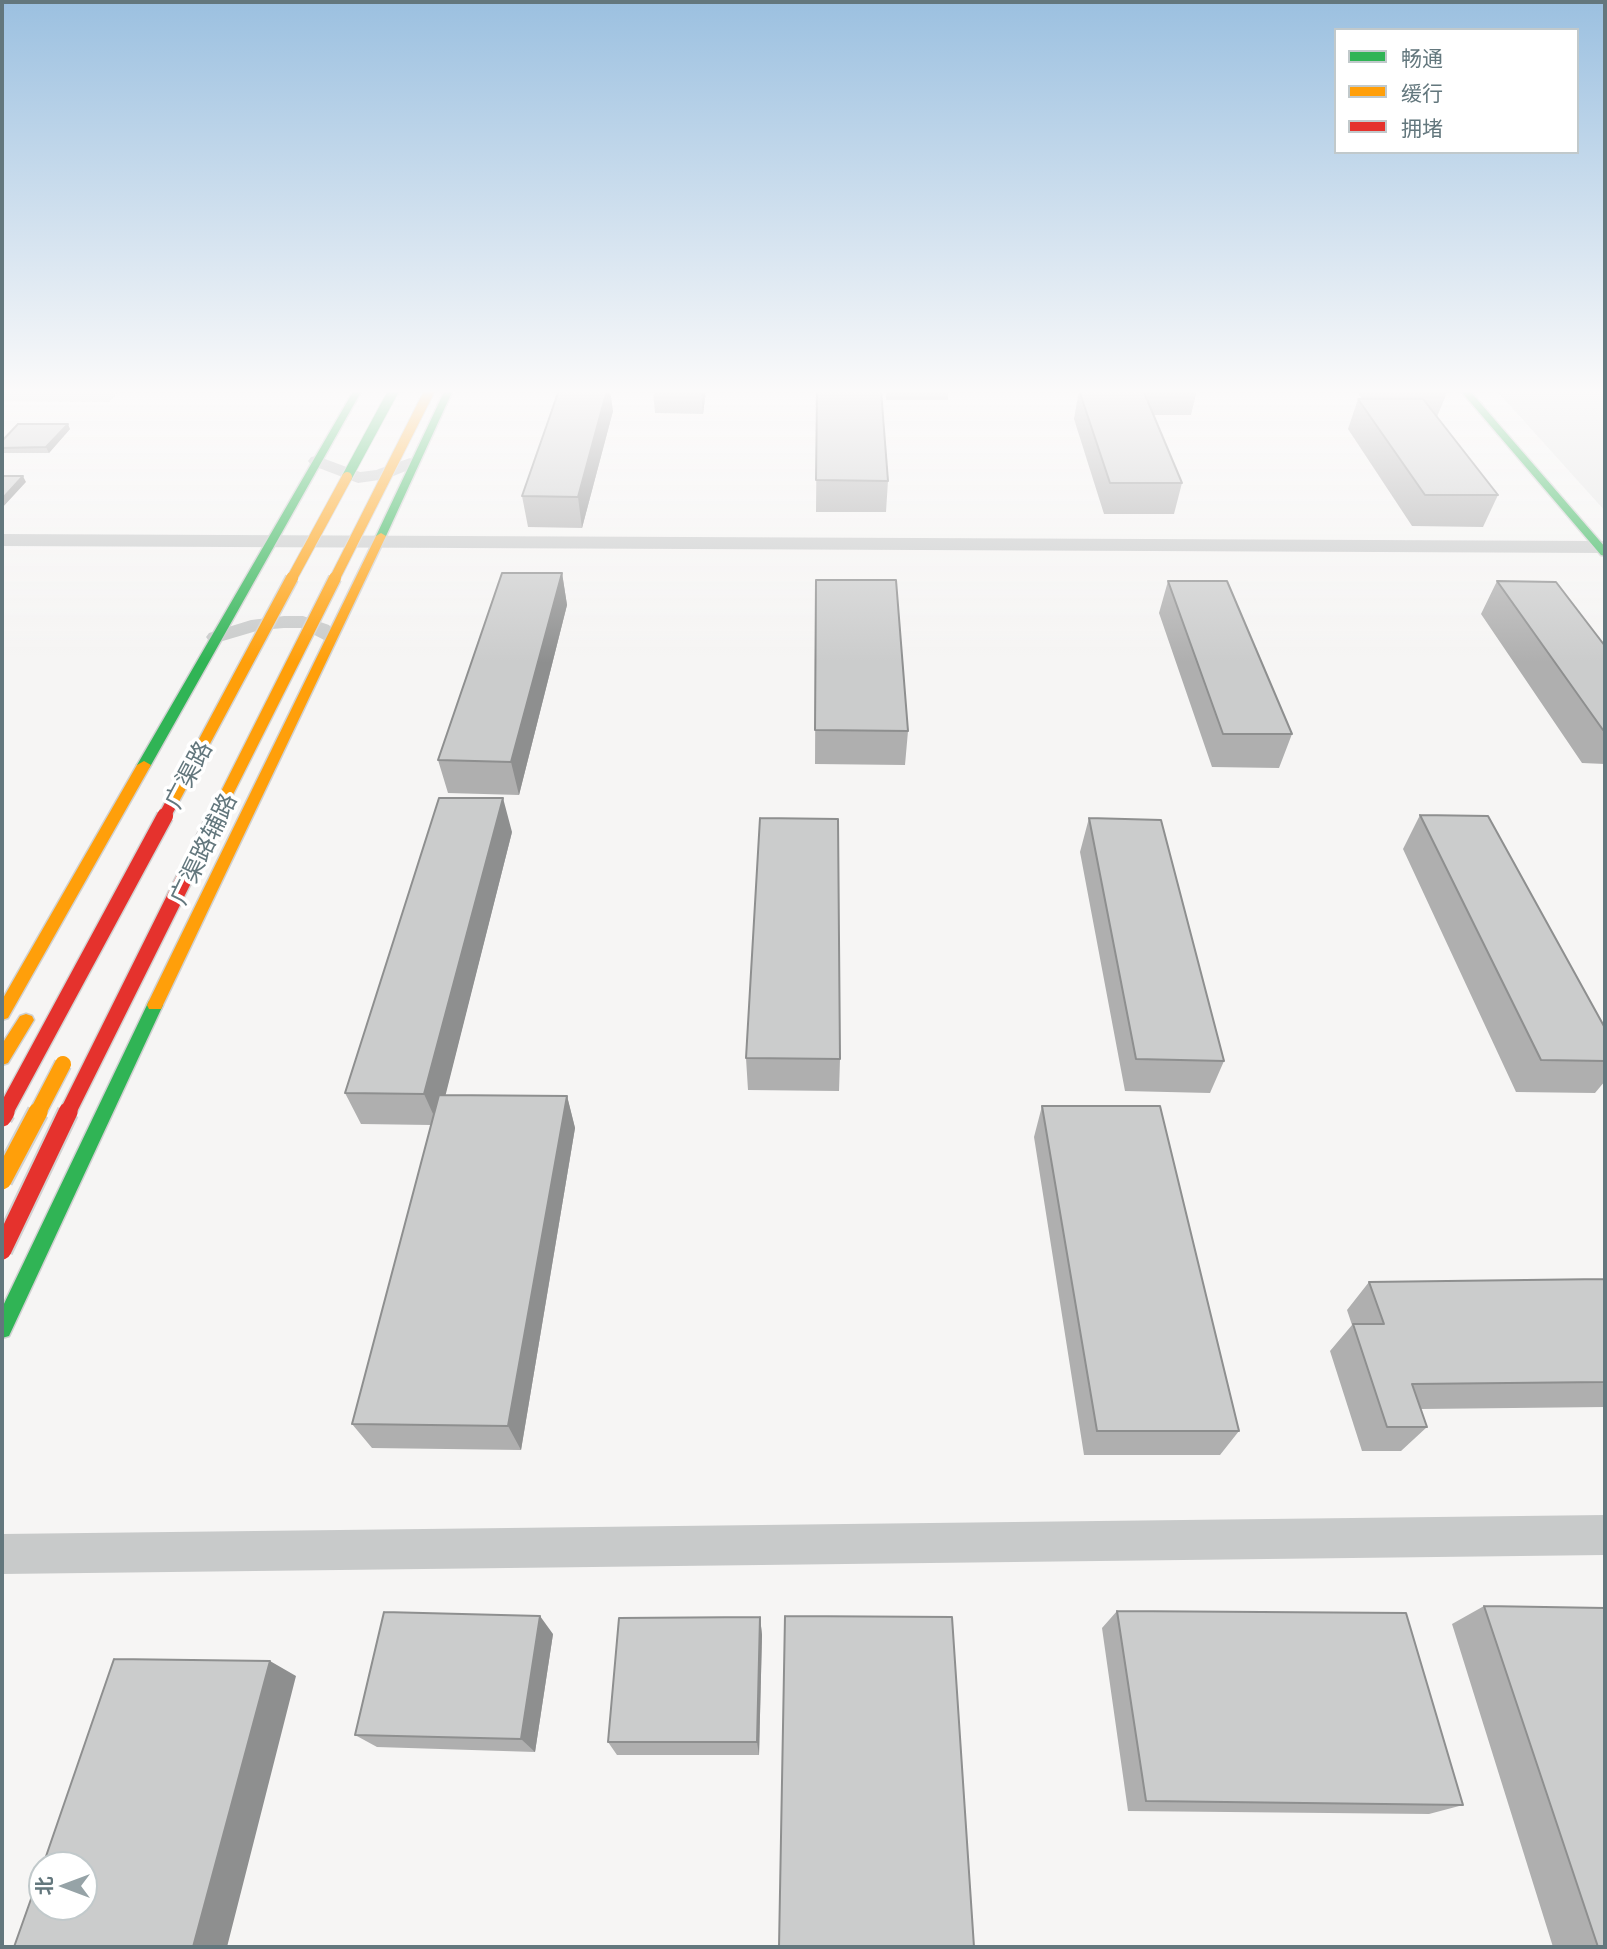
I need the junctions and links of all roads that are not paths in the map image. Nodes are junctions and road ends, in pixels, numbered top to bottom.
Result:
1 (305, 481) edge
2 (324, 481) edge
3 (345, 481) edge
4 (365, 481) edge
5 (384, 481) edge
6 (407, 481) edge
7 (1544, 481) edge
8 (360, 490) dead end
9 (341, 527) dead end
10 (2, 540) edge
11 (271, 540) junction
12 (380, 540) junction
13 (1604, 549) edge
14 (329, 552) dead end
15 (279, 562) dead end
16 (304, 601) dead end
17 (253, 611) dead end
18 (285, 638) dead end
19 (332, 641) junction
20 (224, 643) junction
21 (2, 1014) edge
22 (29, 1014) dead end
23 (73, 1045) dead end
24 (2, 1058) edge
25 (2, 1117) edge
26 (2, 1180) edge
27 (2, 1250) edge
28 (2, 1329) edge
29 (1605, 1535) edge
30 (2, 1554) edge

1 - 11 main road, 广渠路
2 - 15 main road
3 - 25 main road, 广渠路, bridge
4 - 8 main road
5 - 27 main road, bridge
6 - 12 main road, 广渠路辅路
7 - 13 main road
9 - 14 main road
10 - 11 street
11 - 12 street
11 - 20 main road, 广渠路
12 - 13 street
12 - 19 main road, 广渠路辅路
16 - 18 main road
17 - 20 main road
19 - 20 street
19 - 28 main road, 广渠路辅路
20 - 21 main road, 广渠路
22 - 24 main road
23 - 26 main road, bridge
29 - 30 street

